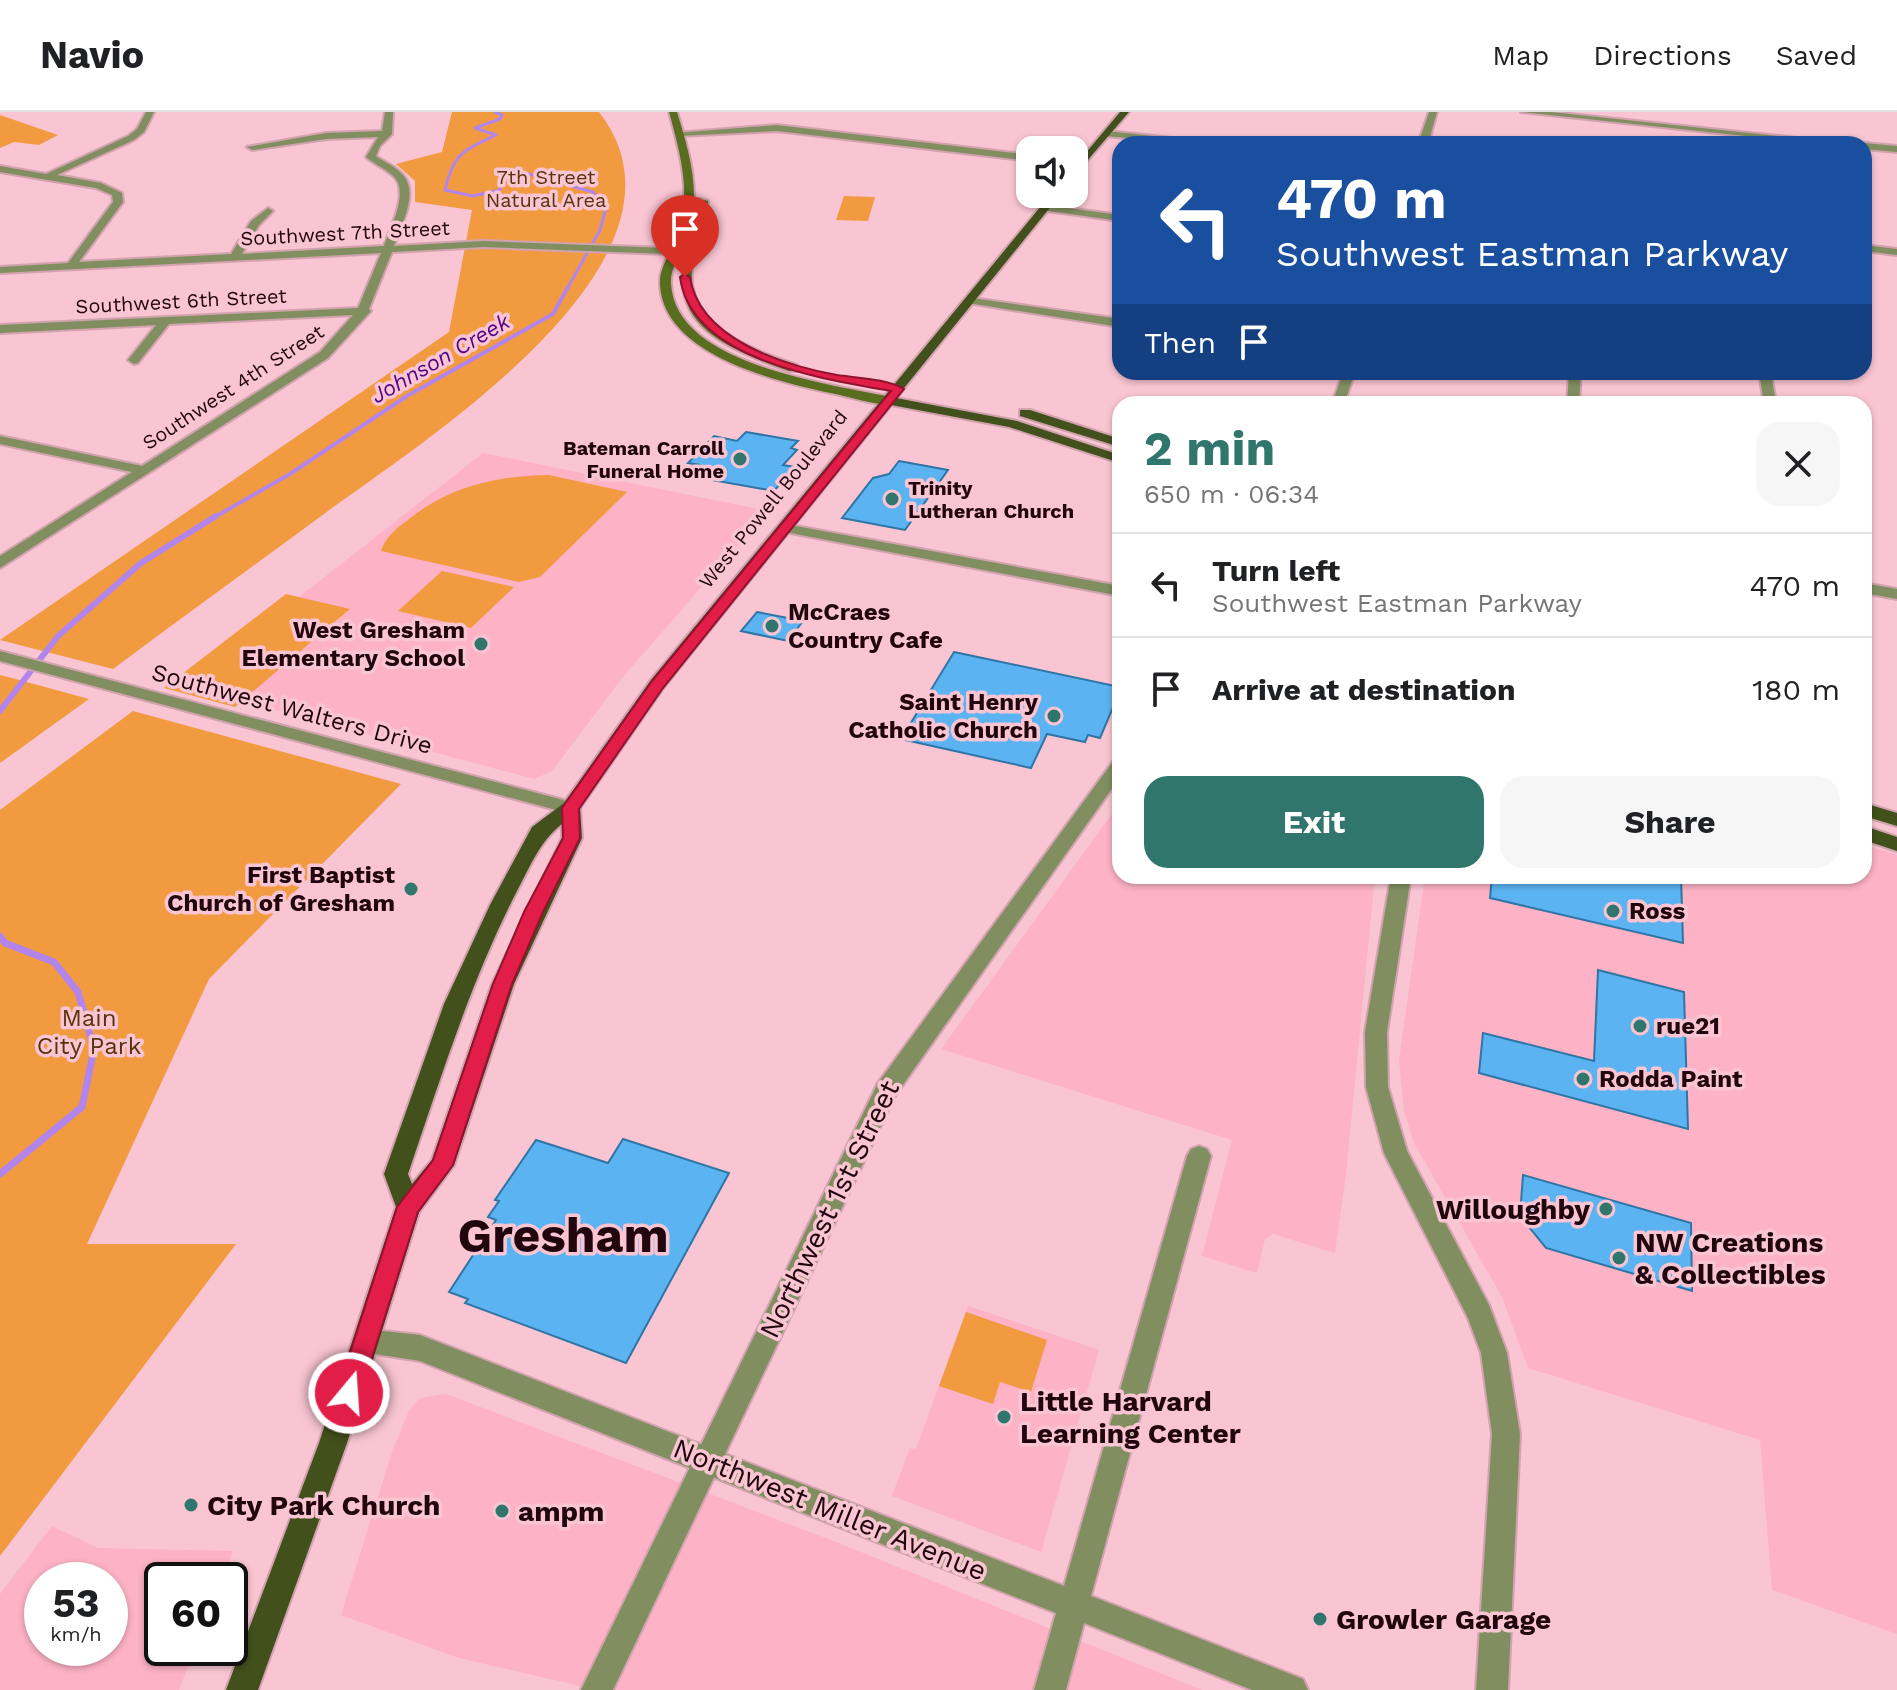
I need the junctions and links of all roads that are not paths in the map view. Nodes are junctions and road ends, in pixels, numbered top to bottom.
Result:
1 (150, 112) edge
2 (389, 112) edge
3 (673, 112) edge
4 (684, 112) edge
5 (1125, 112) edge
6 (1433, 112) edge
7 (1525, 112) edge
8 (1723, 131) junction
9 (684, 132) junction
10 (388, 134) junction
11 (1107, 134) junction
12 (1125, 136) edge
13 (1426, 136) edge
14 (1724, 136) edge
15 (1771, 136) edge
16 (252, 147) dead end
17 (1872, 147) edge
18 (1897, 149) edge
19 (1088, 153) edge
20 (697, 156) dead end
21 (1016, 156) edge
22 (0, 169) edge
23 (46, 176) junction
24 (703, 185) dead end
25 (1045, 208) joint
26 (268, 211) dead end
27 (1112, 217) edge
28 (387, 249) junction
29 (1872, 249) edge
30 (676, 251) junction
31 (693, 252) junction
32 (1897, 252) edge
33 (235, 257) junction
34 (71, 266) junction
35 (0, 270) edge
36 (972, 301) junction
37 (365, 311) junction
38 (167, 319) junction
39 (1112, 322) edge
40 (0, 329) edge
41 (134, 360) dead end
42 (894, 395) junction
43 (0, 440) edge
44 (1112, 441) edge
45 (1112, 456) edge
46 (142, 470) junction
47 (785, 528) junction
48 (0, 562) edge
49 (1112, 589) edge
50 (1872, 589) edge
51 (1897, 594) edge
52 (0, 656) edge
53 (1112, 775) edge
54 (571, 808) junction
55 (1872, 812) edge
56 (1897, 820) edge
57 (1872, 836) edge
58 (1897, 844) edge
59 (1400, 884) edge
60 (1199, 1156) dead end
61 (408, 1207) junction
62 (365, 1342) junction
63 (707, 1459) junction
64 (1073, 1605) junction
65 (242, 1690) edge
66 (597, 1690) edge
67 (1050, 1690) edge
68 (1292, 1690) edge
69 (1492, 1690) edge

1 - 23 street
2 - 10 street, Southwest 4th Street
3 - 9 main road
4 - 9 main road
5 - 11 main road
6 - 13 street
7 - 8 street
8 - 14 street
8 - 15 street
9 - 20 main road
9 - 21 street
9 - 30 main road
10 - 16 street
10 - 28 street, Southwest 4th Street
11 - 12 street
11 - 19 main road
17 - 18 street
22 - 23 street
23 - 34 street
24 - 31 main road
25 - 27 street
25 - 36 main road, West Powell Boulevard
26 - 33 street
28 - 30 street, Southwest 7th Street
28 - 33 street, Southwest 7th Street
28 - 37 street, Southwest 4th Street
29 - 32 street
30 - 31 street, Southwest 7th Street
30 - 42 main road
31 - 42 main road
33 - 34 street, Southwest 7th Street
34 - 35 street, Southwest 7th Street
36 - 39 street
36 - 42 main road, West Powell Boulevard
37 - 38 street, Southwest 6th Street
37 - 46 street, Southwest 4th Street
38 - 40 street, Southwest 6th Street
38 - 41 street
42 - 44 main road
42 - 45 main road
42 - 47 main road, West Powell Boulevard
43 - 46 street
46 - 48 street, Southwest 4th Street
47 - 49 street
47 - 54 main road, West Powell Boulevard
50 - 51 street
52 - 54 street, Southwest Walters Drive
53 - 63 street, Northwest 1st Street
54 - 61 main road, West Powell Boulevard
54 - 61 main road, West Powell Boulevard
55 - 56 main road
57 - 58 main road
59 - 69 street
60 - 64 street
61 - 62 main road, West Powell Boulevard
62 - 63 street, Northwest Miller Avenue
62 - 65 main road, West Powell Boulevard
63 - 64 street, Northwest Miller Avenue
63 - 66 street, Northwest 1st Street
64 - 67 street
64 - 68 street, Northwest Miller Avenue

